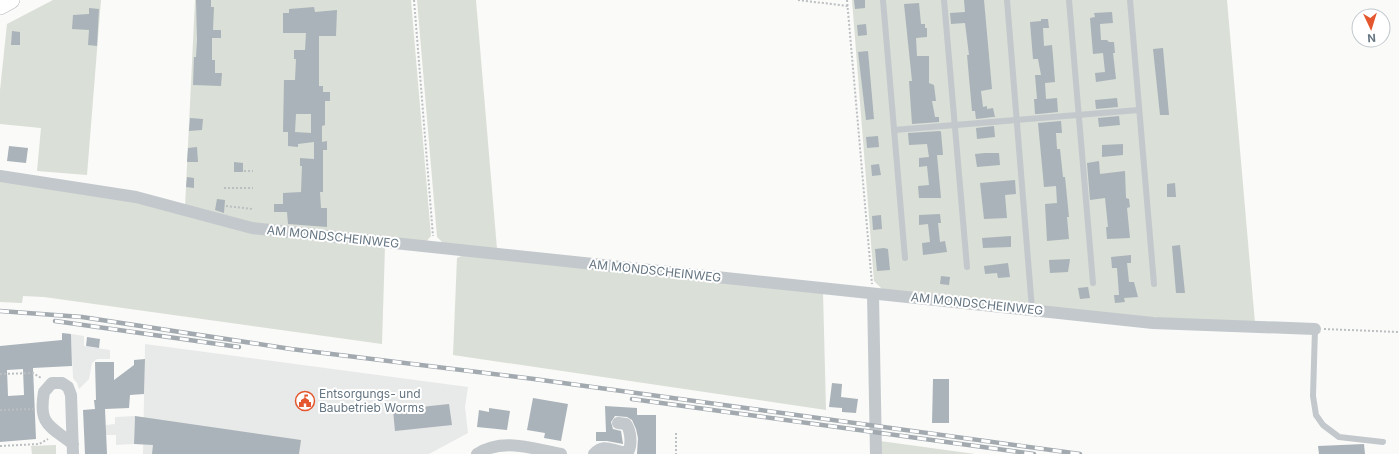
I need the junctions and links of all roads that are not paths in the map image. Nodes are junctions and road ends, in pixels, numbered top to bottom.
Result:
1 (883, 0) edge
2 (944, 0) edge
3 (1007, 0) edge
4 (1069, 0) edge
5 (1130, 0) edge
6 (1139, 110) junction
7 (1078, 114) junction
8 (1017, 120) junction
9 (955, 125) junction
10 (894, 130) junction
11 (0, 176) edge
12 (905, 258) dead end
13 (967, 267) dead end
14 (1093, 283) dead end
15 (1154, 284) dead end
16 (873, 294) junction
17 (1032, 309) junction
18 (1315, 329) joint
19 (618, 423) dead end
20 (1383, 442) dead end
21 (73, 449) edge
22 (477, 454) edge
23 (561, 454) edge
24 (594, 454) edge
25 (876, 454) edge

1 - 10 lane
2 - 9 lane
3 - 8 lane
4 - 7 lane
5 - 6 lane
6 - 7 lane
6 - 15 lane
7 - 8 lane
7 - 14 lane
8 - 9 lane
8 - 17 lane
9 - 10 lane
9 - 13 lane
10 - 12 lane
11 - 16 street, AM MONDSCHEINWEG
16 - 17 street, AM MONDSCHEINWEG
16 - 25 street
17 - 18 street, AM MONDSCHEINWEG
18 - 20 lane
19 - 24 street
21 - 21 street
22 - 23 street

